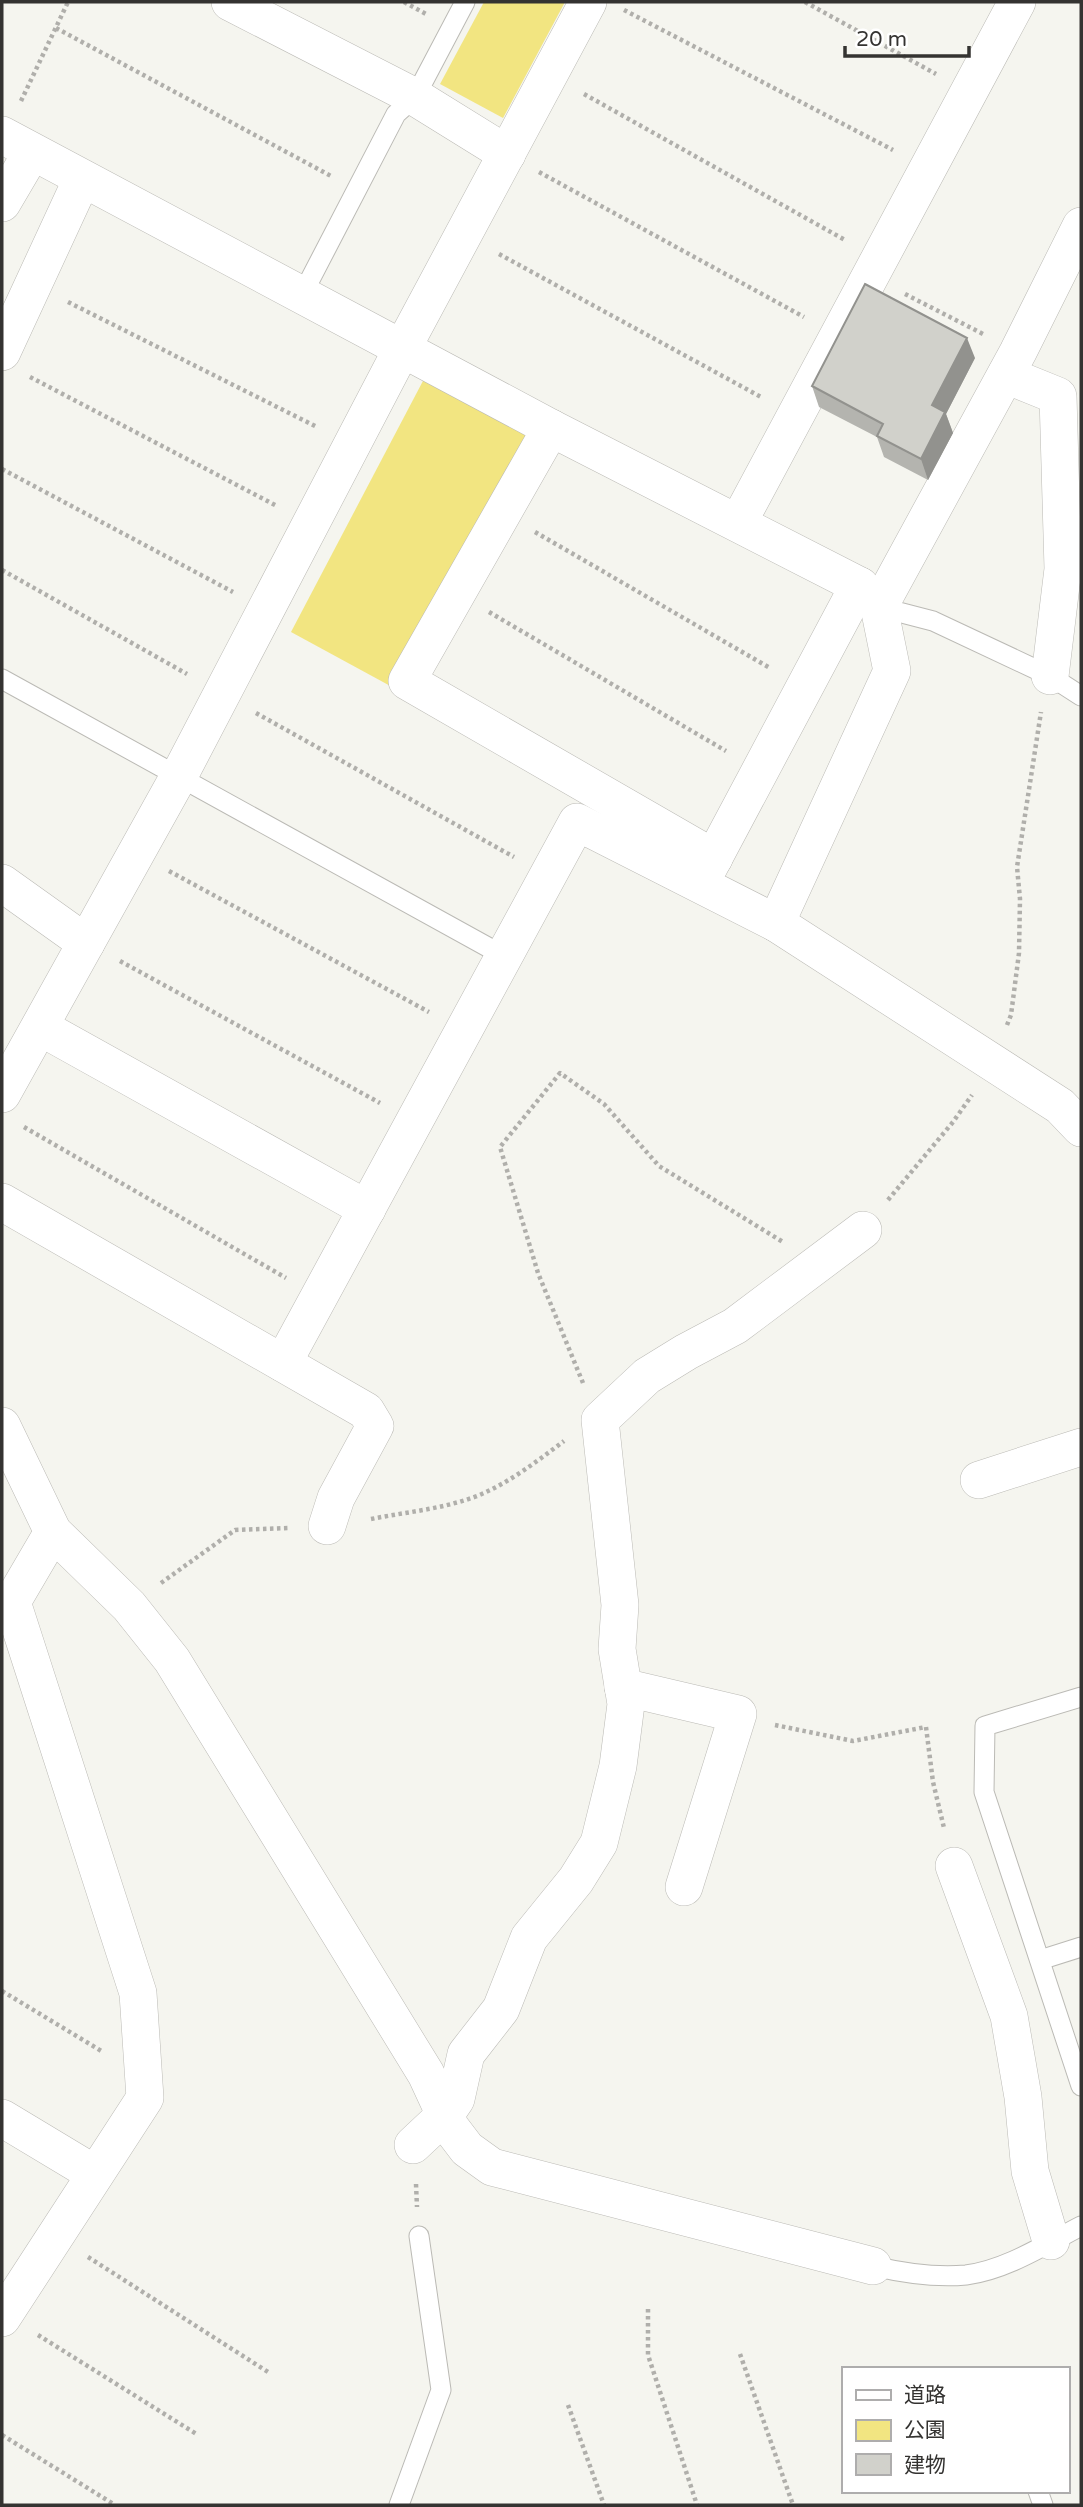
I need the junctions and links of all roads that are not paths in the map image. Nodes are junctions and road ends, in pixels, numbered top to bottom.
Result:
1 (230, 2) edge
2 (465, 2) edge
3 (1017, 2) edge
4 (604, 5) edge
5 (415, 97) junction
6 (12, 141) edge
7 (507, 154) junction
8 (82, 179) junction
9 (2, 204) edge
10 (1081, 226) edge
11 (302, 295) junction
12 (402, 349) junction
13 (14, 364) edge
14 (1012, 364) junction
15 (551, 428) junction
16 (738, 523) junction
17 (870, 596) junction
18 (1050, 676) junction
19 (2, 678) edge
20 (1081, 696) edge
21 (179, 776) junction
22 (707, 871) junction
23 (2, 883) edge
24 (776, 923) junction
25 (86, 943) junction
26 (504, 956) junction
27 (40, 1027) junction
28 (8, 1108) edge
29 (1081, 1128) edge
30 (2, 1202) edge
31 (367, 1209) junction
32 (863, 1230) road end
33 (283, 1363) junction
34 (2, 1426) edge
35 (1081, 1447) edge
36 (979, 1480) dead end
37 (327, 1526) dead end
38 (53, 1532) junction
39 (7, 1611) edge
40 (623, 1687) junction
41 (1081, 1697) edge
42 (954, 1866) road end
43 (684, 1887) dead end
44 (1081, 1947) edge
45 (1040, 1960) junction
46 (1081, 2086) edge
47 (445, 2115) junction
48 (2, 2118) edge
49 (413, 2145) road end
50 (95, 2174) junction
51 (1066, 2233) edge
52 (419, 2236) road end
53 (873, 2266) joint
54 (3, 2316) edge
55 (399, 2505) edge

1 - 5 street
2 - 5 lane
3 - 16 street
4 - 7 street
5 - 7 street
5 - 11 lane
6 - 8 street
6 - 9 street
7 - 12 street
8 - 11 street
8 - 13 street
10 - 14 street
11 - 12 street
12 - 15 street
12 - 21 street
14 - 17 street
14 - 18 street
15 - 16 street
15 - 22 street
16 - 17 street
17 - 18 lane
17 - 22 street
17 - 24 street
18 - 20 lane
19 - 21 lane
21 - 25 street
21 - 26 lane
22 - 24 street
22 - 26 street
23 - 25 street
24 - 29 street
25 - 27 street
26 - 31 street
27 - 28 street
27 - 31 street
30 - 33 street
31 - 33 street
32 - 40 street
33 - 37 street
34 - 38 street
35 - 36 street
38 - 39 street
38 - 47 street
39 - 50 street
40 - 43 street
40 - 47 street
41 - 45 lane
42 - 51 street
44 - 45 lane
45 - 46 lane
47 - 49 street
47 - 53 street
48 - 50 street
50 - 54 street
51 - 53 lane
52 - 55 lane

